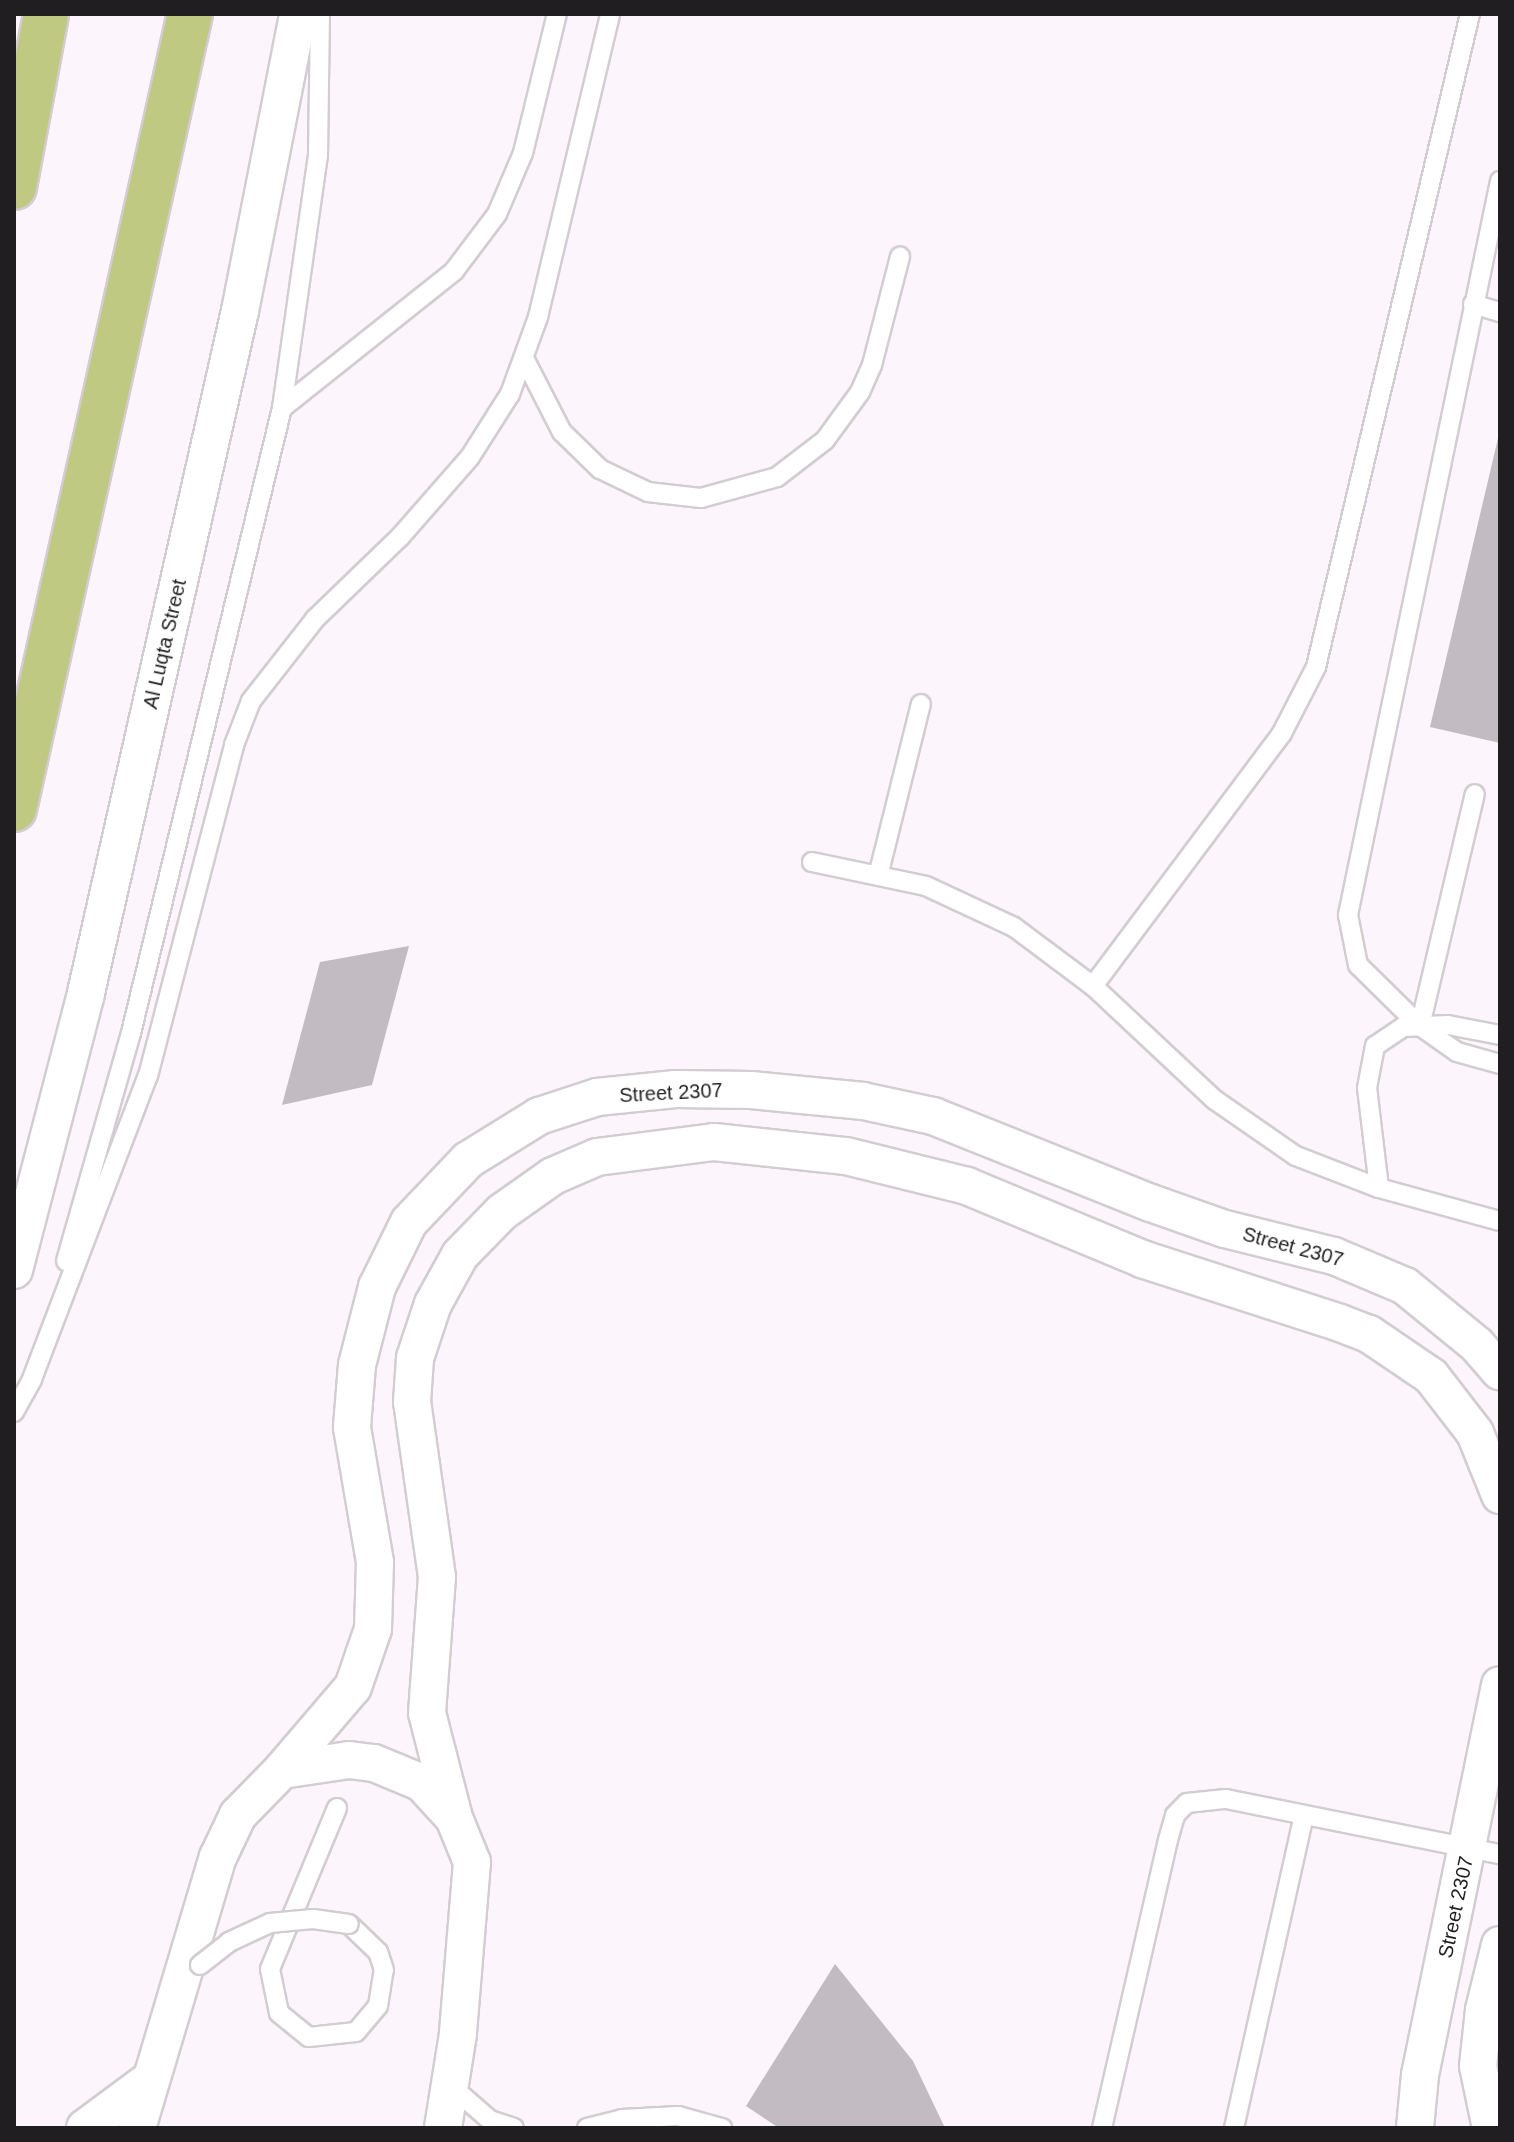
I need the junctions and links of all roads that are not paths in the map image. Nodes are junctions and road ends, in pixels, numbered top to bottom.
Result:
1 (46, 14) edge
2 (190, 14) edge
3 (298, 14) edge
4 (320, 14) edge
5 (557, 14) edge
6 (610, 14) edge
7 (1470, 14) edge
8 (1500, 181) edge
9 (14, 187) edge
10 (900, 257) dead end
11 (1473, 304) junction
12 (1500, 312) edge
13 (525, 360) junction
14 (282, 408) junction
15 (921, 704) dead end
16 (203, 737) junction
17 (234, 745) junction
18 (1475, 794) dead end
19 (14, 809) edge
20 (812, 862) dead end
21 (879, 872) junction
22 (1093, 986) junction
23 (1420, 1026) junction
24 (1500, 1035) edge
25 (1500, 1064) edge
26 (1379, 1188) junction
27 (1500, 1221) edge
28 (14, 1270) edge
29 (1500, 1371) edge
30 (32, 1379) junction
31 (14, 1412) edge
32 (1500, 1495) edge
33 (1500, 1685) edge
34 (282, 1770) junction
35 (337, 1808) dead end
36 (1304, 1816) junction
37 (454, 1818) junction
38 (1484, 1851) edge
39 (1500, 1945) edge
40 (176, 1993) junction
41 (151, 2079) junction
42 (451, 2086) junction
43 (85, 2128) edge
44 (137, 2128) edge
45 (443, 2128) edge
46 (514, 2128) edge
47 (587, 2128) edge
48 (722, 2128) edge
49 (1102, 2128) edge
50 (1234, 2128) edge
51 (1415, 2128) edge
52 (1491, 2128) edge

1 - 9 main road
2 - 19 main road
3 - 28 street, Al Luqta Street
4 - 14 lane
5 - 14 lane
6 - 13 lane
7 - 22 lane
8 - 11 lane
10 - 13 lane
11 - 12 lane
11 - 23 lane
13 - 17 lane
14 - 16 lane
15 - 21 lane
16 - 17 lane
16 - 30 lane
17 - 30 lane
18 - 23 lane
20 - 21 lane
21 - 22 lane
22 - 26 lane
23 - 24 lane
23 - 25 lane
23 - 26 lane
26 - 27 lane
29 - 34 street, Street 2307
30 - 31 lane
32 - 37 street
33 - 38 street, Street 2307
34 - 37 street
34 - 40 street, Street 2307
35 - 40 lane, bridge
36 - 38 lane
36 - 49 lane
36 - 50 lane
37 - 42 street
38 - 51 street, Street 2307
39 - 52 street
40 - 41 street, Street 2307
41 - 43 street
41 - 44 street, Street 2307
42 - 45 street
42 - 46 lane
47 - 48 lane

